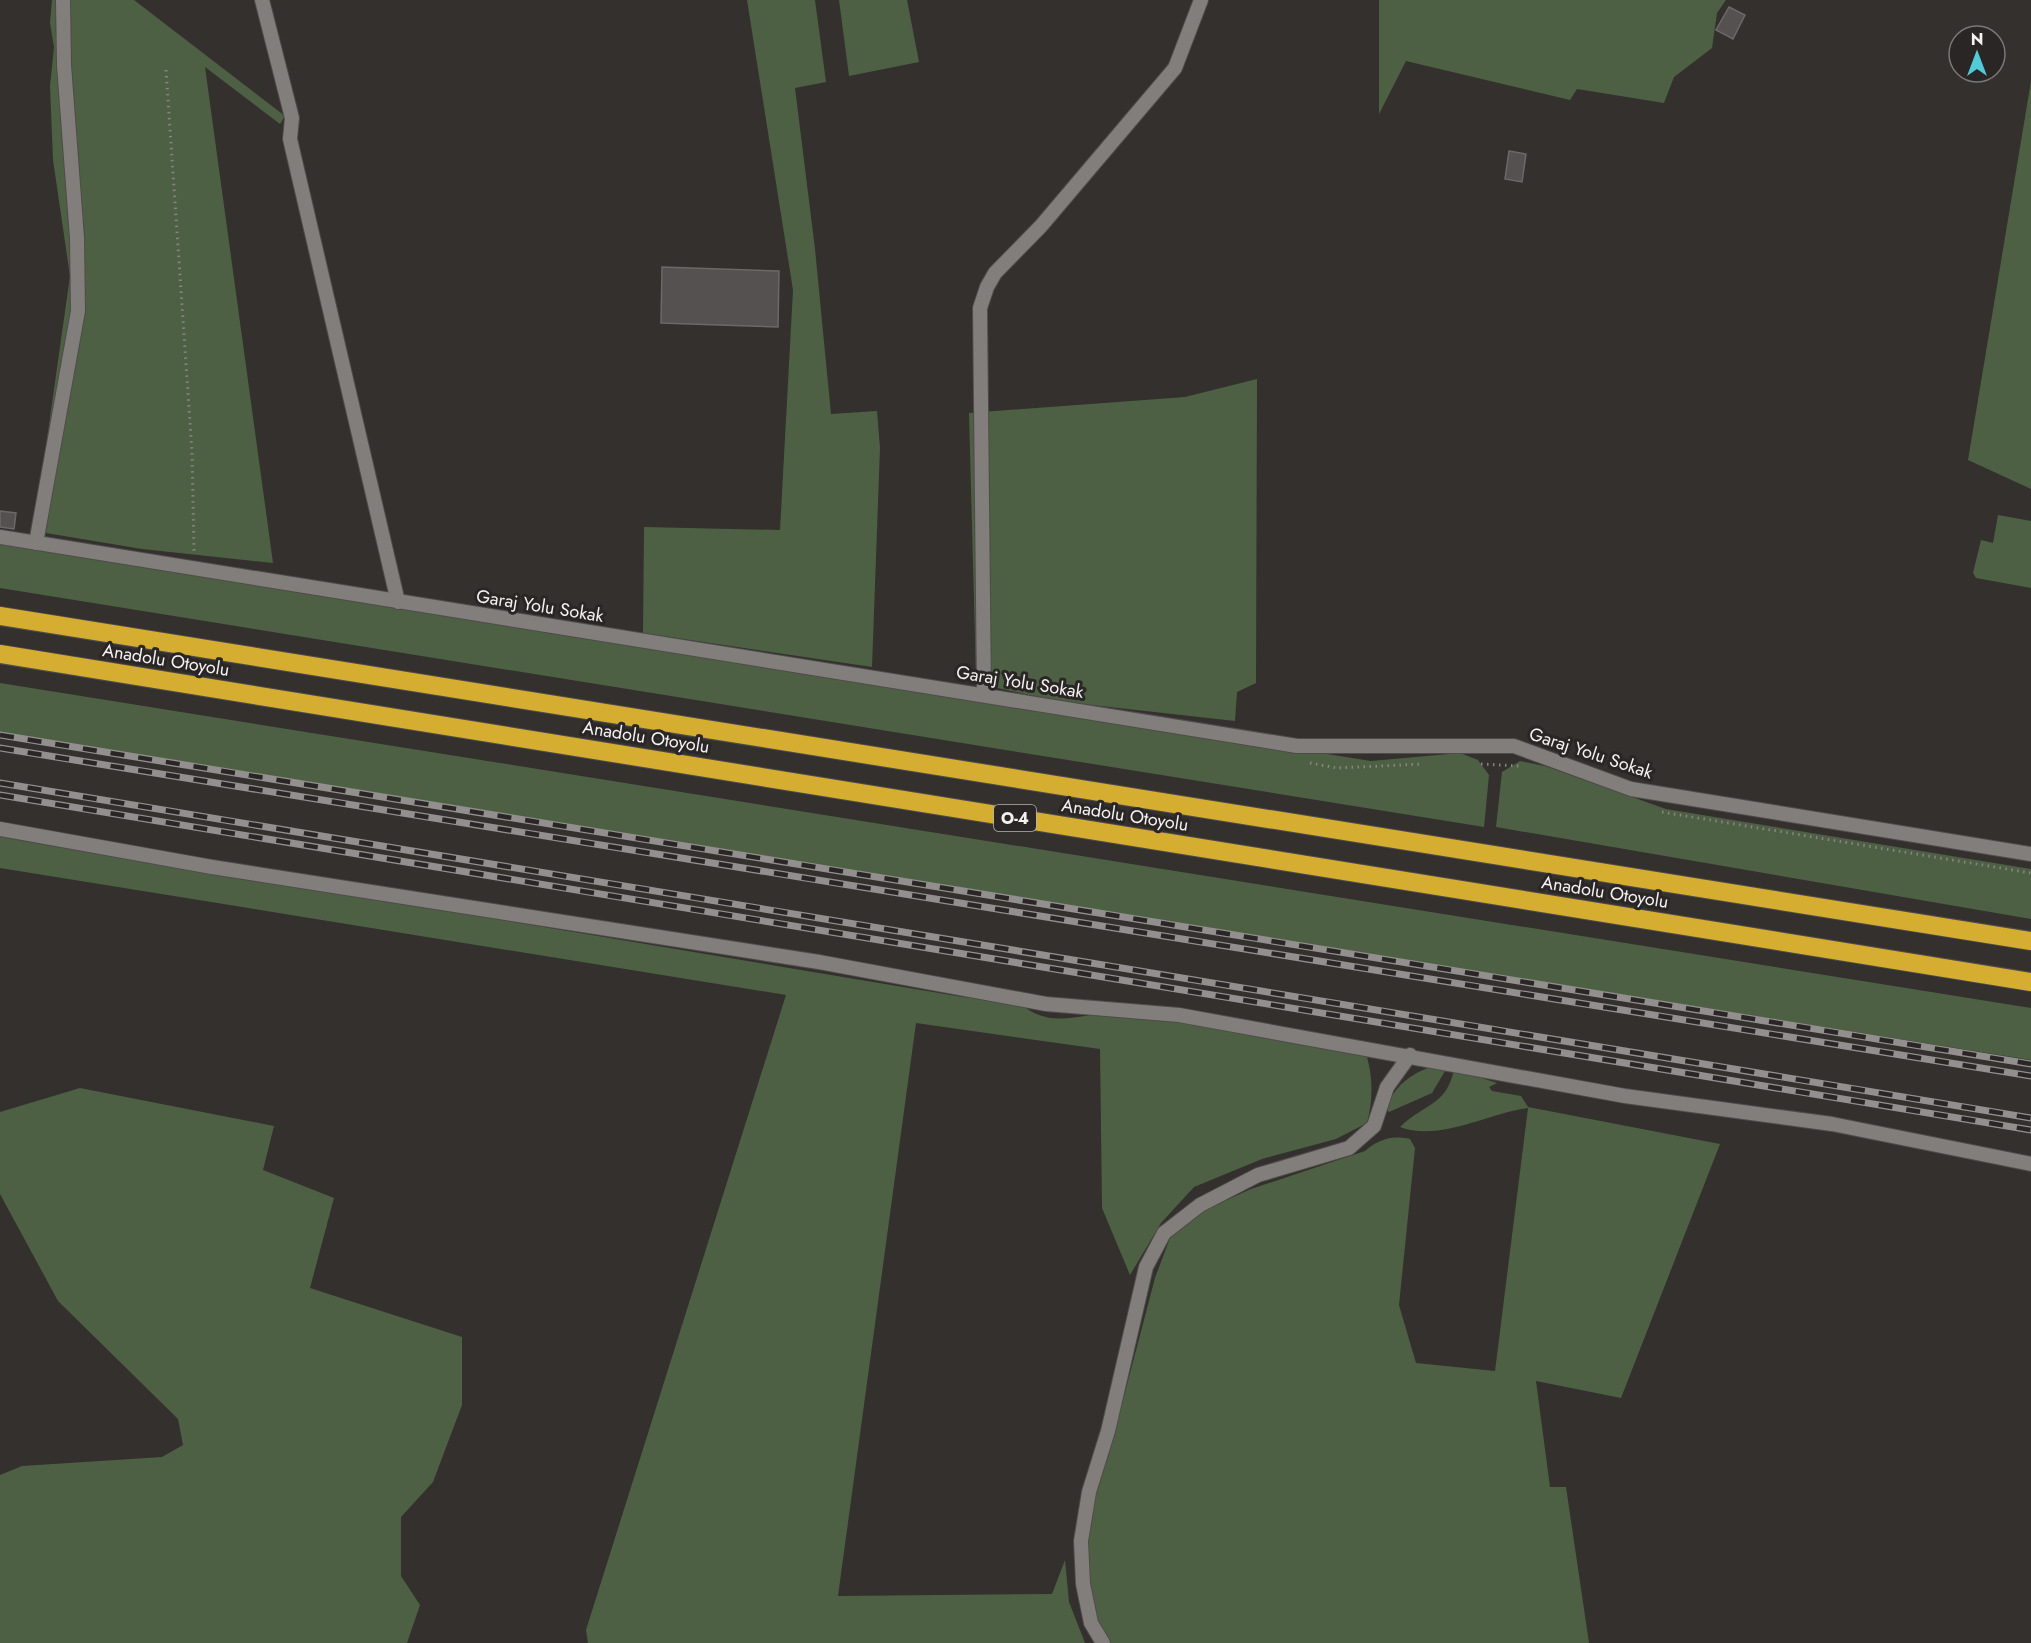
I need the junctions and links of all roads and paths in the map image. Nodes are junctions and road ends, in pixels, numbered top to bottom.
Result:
1 (63, 0) edge
2 (262, 0) edge
3 (1201, 0) edge
4 (166, 70) dead end
5 (0, 537) edge
6 (36, 543) junction
7 (194, 568) junction
8 (398, 602) junction
9 (0, 616) edge
10 (0, 654) edge
11 (984, 694) junction
12 (1478, 764) dead end
13 (1512, 766) dead end
14 (0, 829) edge
15 (2031, 854) edge
16 (2031, 940) edge
17 (2031, 982) edge
18 (1410, 1055) junction
19 (2031, 1164) edge
20 (1103, 1643) edge

1 - 6 street
2 - 8 street
3 - 11 street
4 - 7 path
5 - 6 street, Garaj Yolu Sokak
6 - 7 street, Garaj Yolu Sokak
7 - 8 street, Garaj Yolu Sokak
8 - 11 street, Garaj Yolu Sokak
9 - 16 highway, Anadolu Otoyolu / O-4
10 - 17 highway, Anadolu Otoyolu / O-4
11 - 15 street, Garaj Yolu Sokak
12 - 13 path
14 - 18 street
18 - 19 street
18 - 20 street

